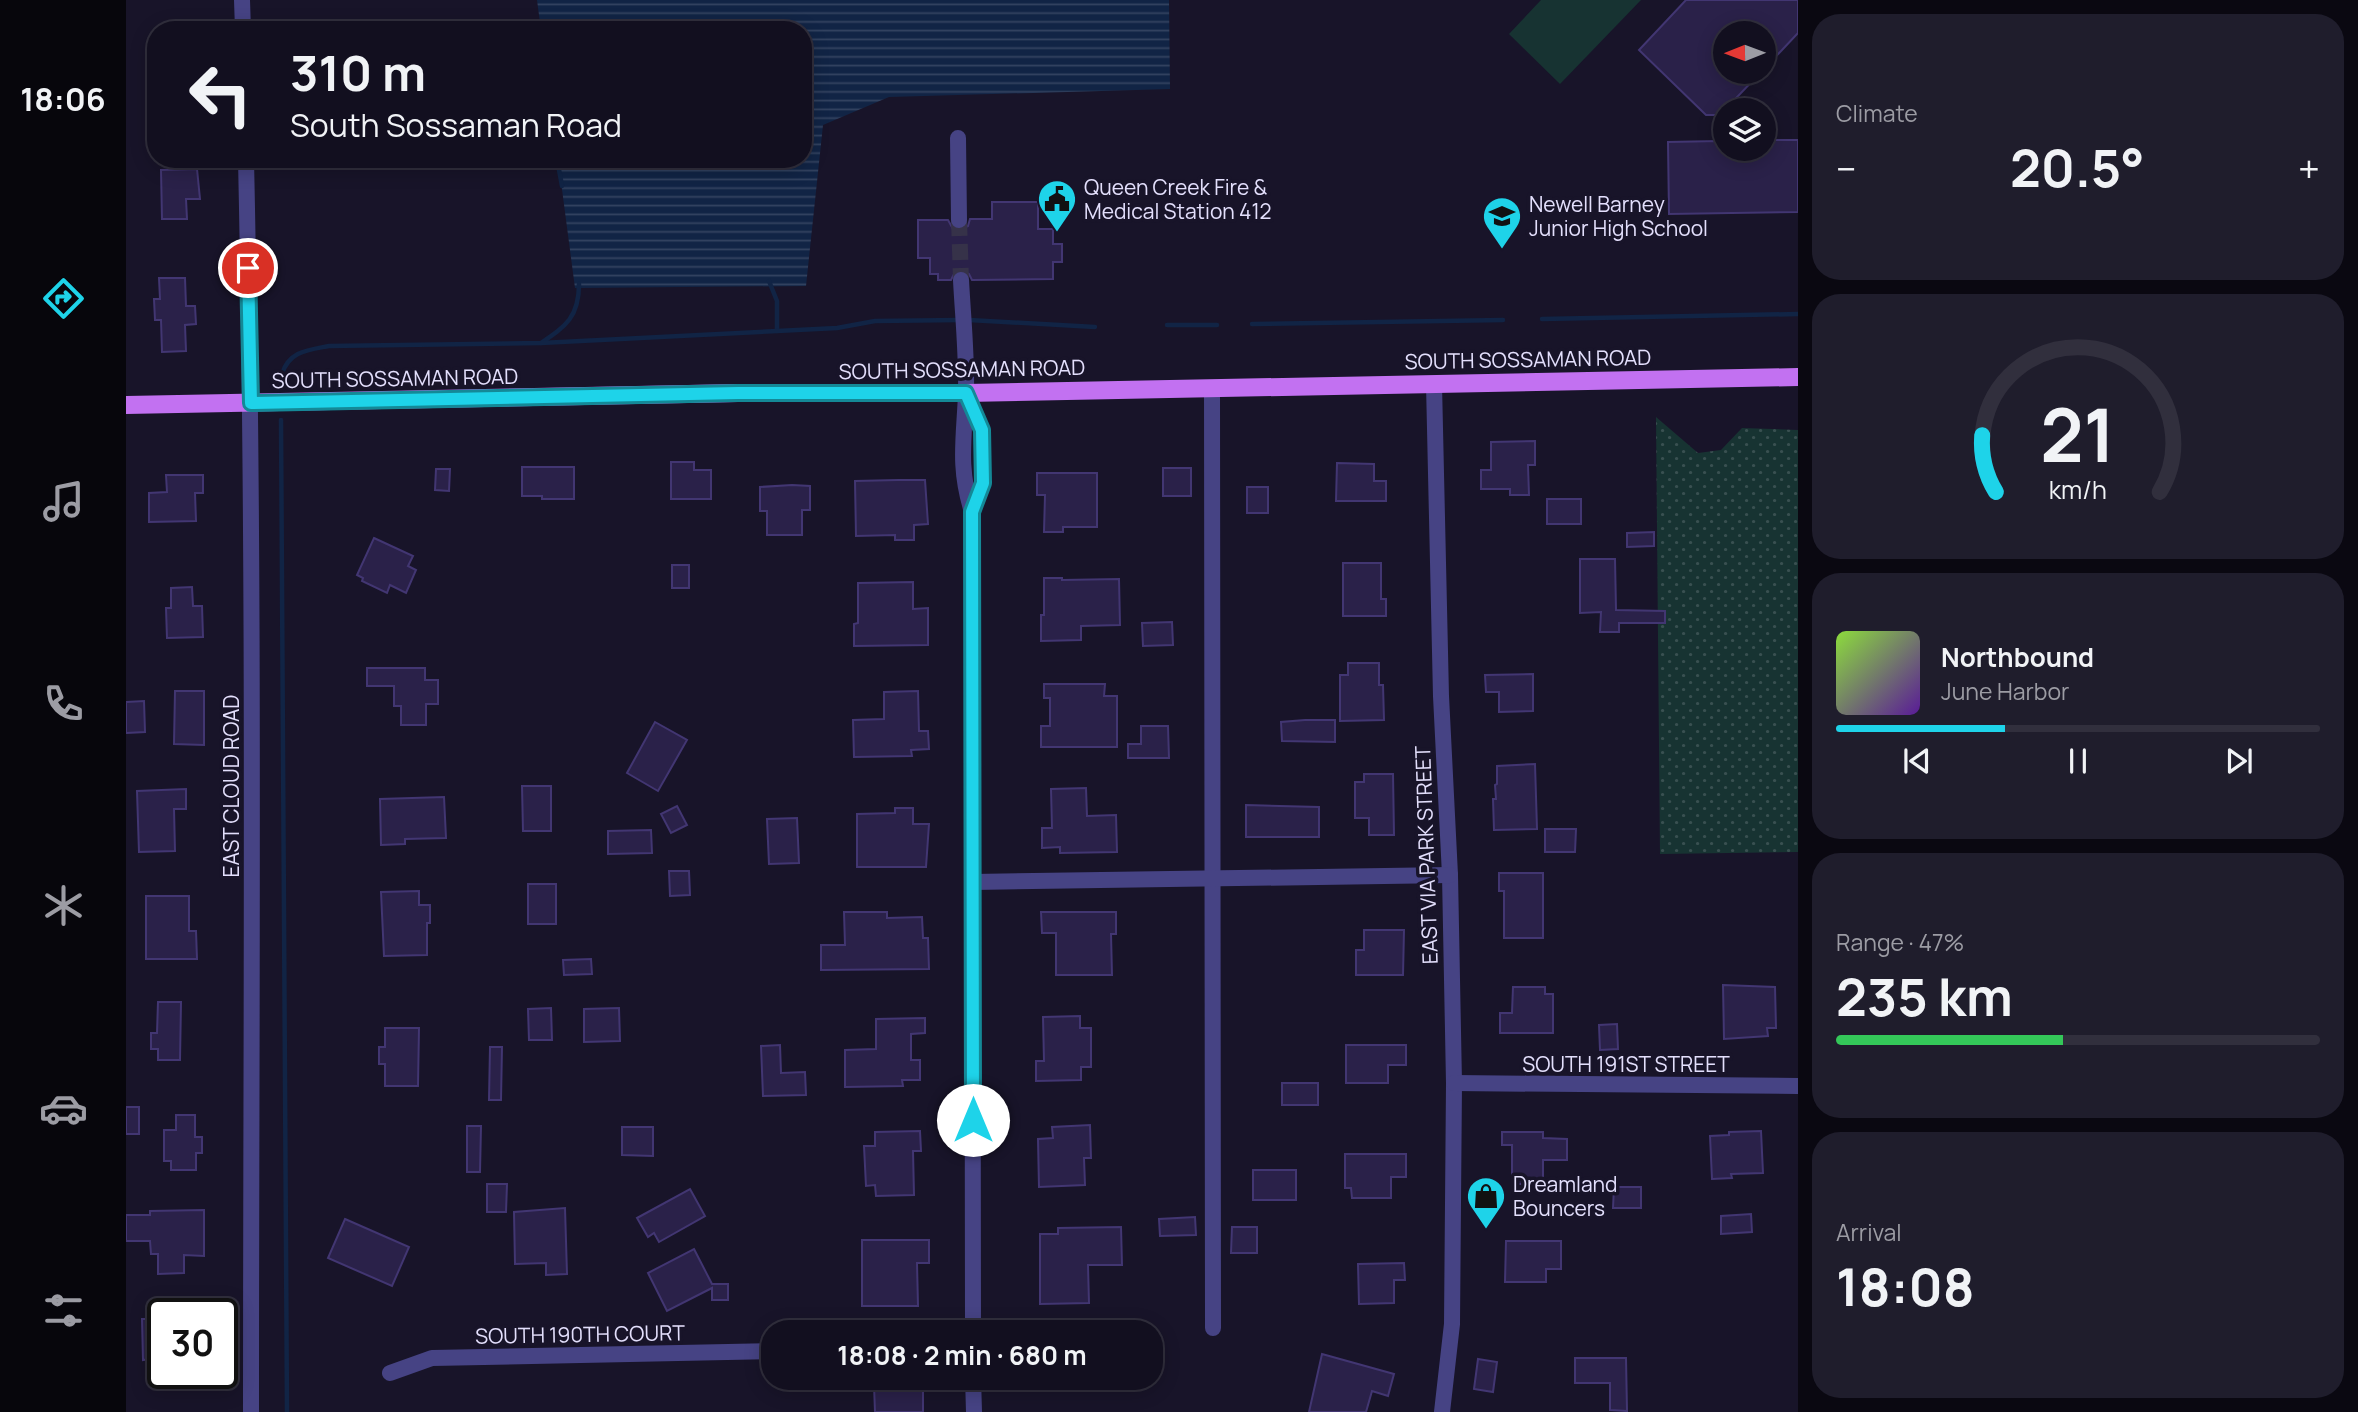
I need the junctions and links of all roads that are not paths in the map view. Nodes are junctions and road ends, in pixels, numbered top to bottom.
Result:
1 (242, 0) edge
2 (243, 21) edge
3 (958, 138) dead end
4 (246, 168) edge
5 (959, 220) tunnel mouth
6 (961, 280) tunnel mouth
7 (1798, 377) edge
8 (1434, 384) junction
9 (1212, 388) junction
10 (966, 393) junction
11 (251, 403) junction
12 (126, 405) edge
13 (1450, 875) junction
14 (1213, 879) junction
15 (972, 882) junction
16 (1454, 1083) junction
17 (1798, 1086) edge
18 (973, 1320) edge
19 (1213, 1328) dead end
20 (761, 1352) edge
21 (390, 1373) dead end
22 (973, 1390) edge
23 (251, 1412) edge
24 (974, 1412) edge
25 (1442, 1412) edge

1 - 2 street
3 - 5 street
4 - 11 street, EAST CLOUD ROAD
6 - 10 street
7 - 8 main road, SOUTH SOSSAMAN ROAD
8 - 9 main road, SOUTH SOSSAMAN ROAD
8 - 13 street, EAST VIA PARK STREET
9 - 10 main road, SOUTH SOSSAMAN ROAD
9 - 14 street
10 - 11 main road, SOUTH SOSSAMAN ROAD
10 - 15 street
11 - 12 main road, SOUTH SOSSAMAN ROAD
11 - 23 street, EAST CLOUD ROAD
13 - 14 street
13 - 16 street, EAST VIA PARK STREET
14 - 15 street
14 - 19 street
15 - 18 street
16 - 17 street, SOUTH 191ST STREET
16 - 25 street, EAST VIA PARK STREET
20 - 21 street, SOUTH 190TH COURT
22 - 24 street

